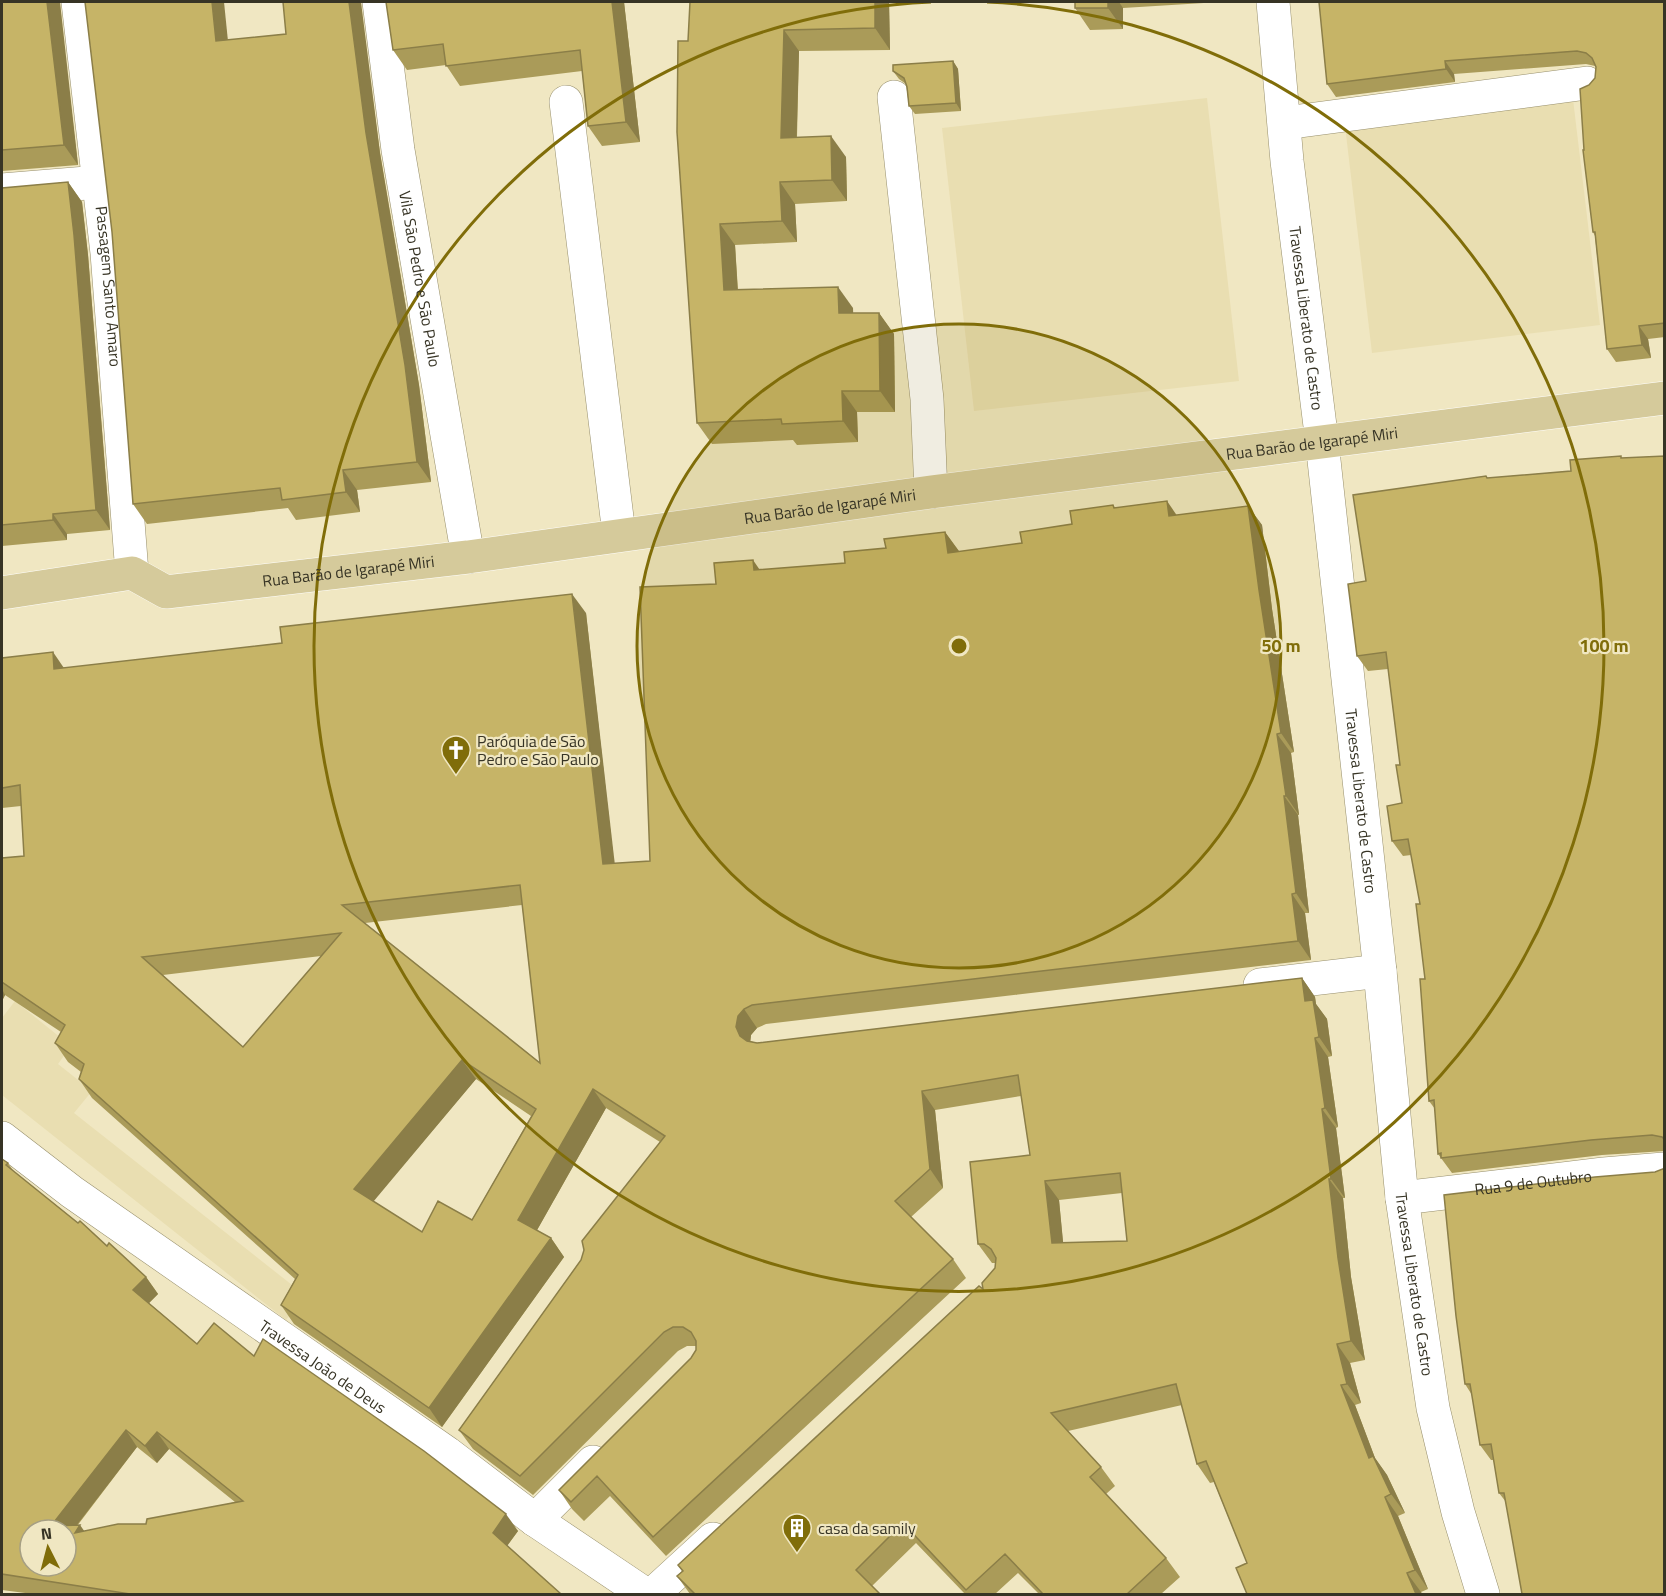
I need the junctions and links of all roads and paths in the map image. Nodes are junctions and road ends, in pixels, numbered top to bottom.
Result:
1 (78, 2) edge
2 (379, 2) edge
3 (1273, 2) edge
4 (1587, 83) edge
5 (894, 97) dead end
6 (566, 102) dead end
7 (1285, 123) junction
8 (99, 182) junction
9 (2, 190) edge
10 (1665, 398) edge
11 (1322, 442) junction
12 (931, 492) junction
13 (618, 534) junction
14 (468, 556) junction
15 (132, 573) junction
16 (2, 593) edge
17 (1380, 971) junction
18 (1227, 989) edge
19 (2, 1138) edge
20 (1665, 1169) edge
21 (1402, 1198) junction
22 (617, 1438) edge
23 (535, 1520) junction
24 (731, 1522) edge
25 (645, 1594) edge
26 (653, 1594) edge
27 (1483, 1594) edge

1 - 8 street, Passagem Santo Amaro
2 - 14 street, Vila São Pedro e São Paulo
3 - 7 street, Travessa Liberato de Castro
4 - 7 street
5 - 12 street
6 - 13 street
7 - 11 street, Travessa Liberato de Castro
8 - 9 street
8 - 15 street, Passagem Santo Amaro
10 - 11 main road, Rua Barão de Igarapé Miri
11 - 12 main road, Rua Barão de Igarapé Miri
11 - 17 street, Travessa Liberato de Castro
12 - 13 main road, Rua Barão de Igarapé Miri
13 - 14 main road, Rua Barão de Igarapé Miri
14 - 15 main road, Rua Barão de Igarapé Miri
15 - 16 main road
17 - 18 street
17 - 21 street, Travessa Liberato de Castro
19 - 23 street, Travessa João de Deus
20 - 21 street, Rua 9 de Outubro
21 - 27 street, Travessa Liberato de Castro
22 - 23 street
23 - 25 street, Travessa João de Deus
24 - 26 street

